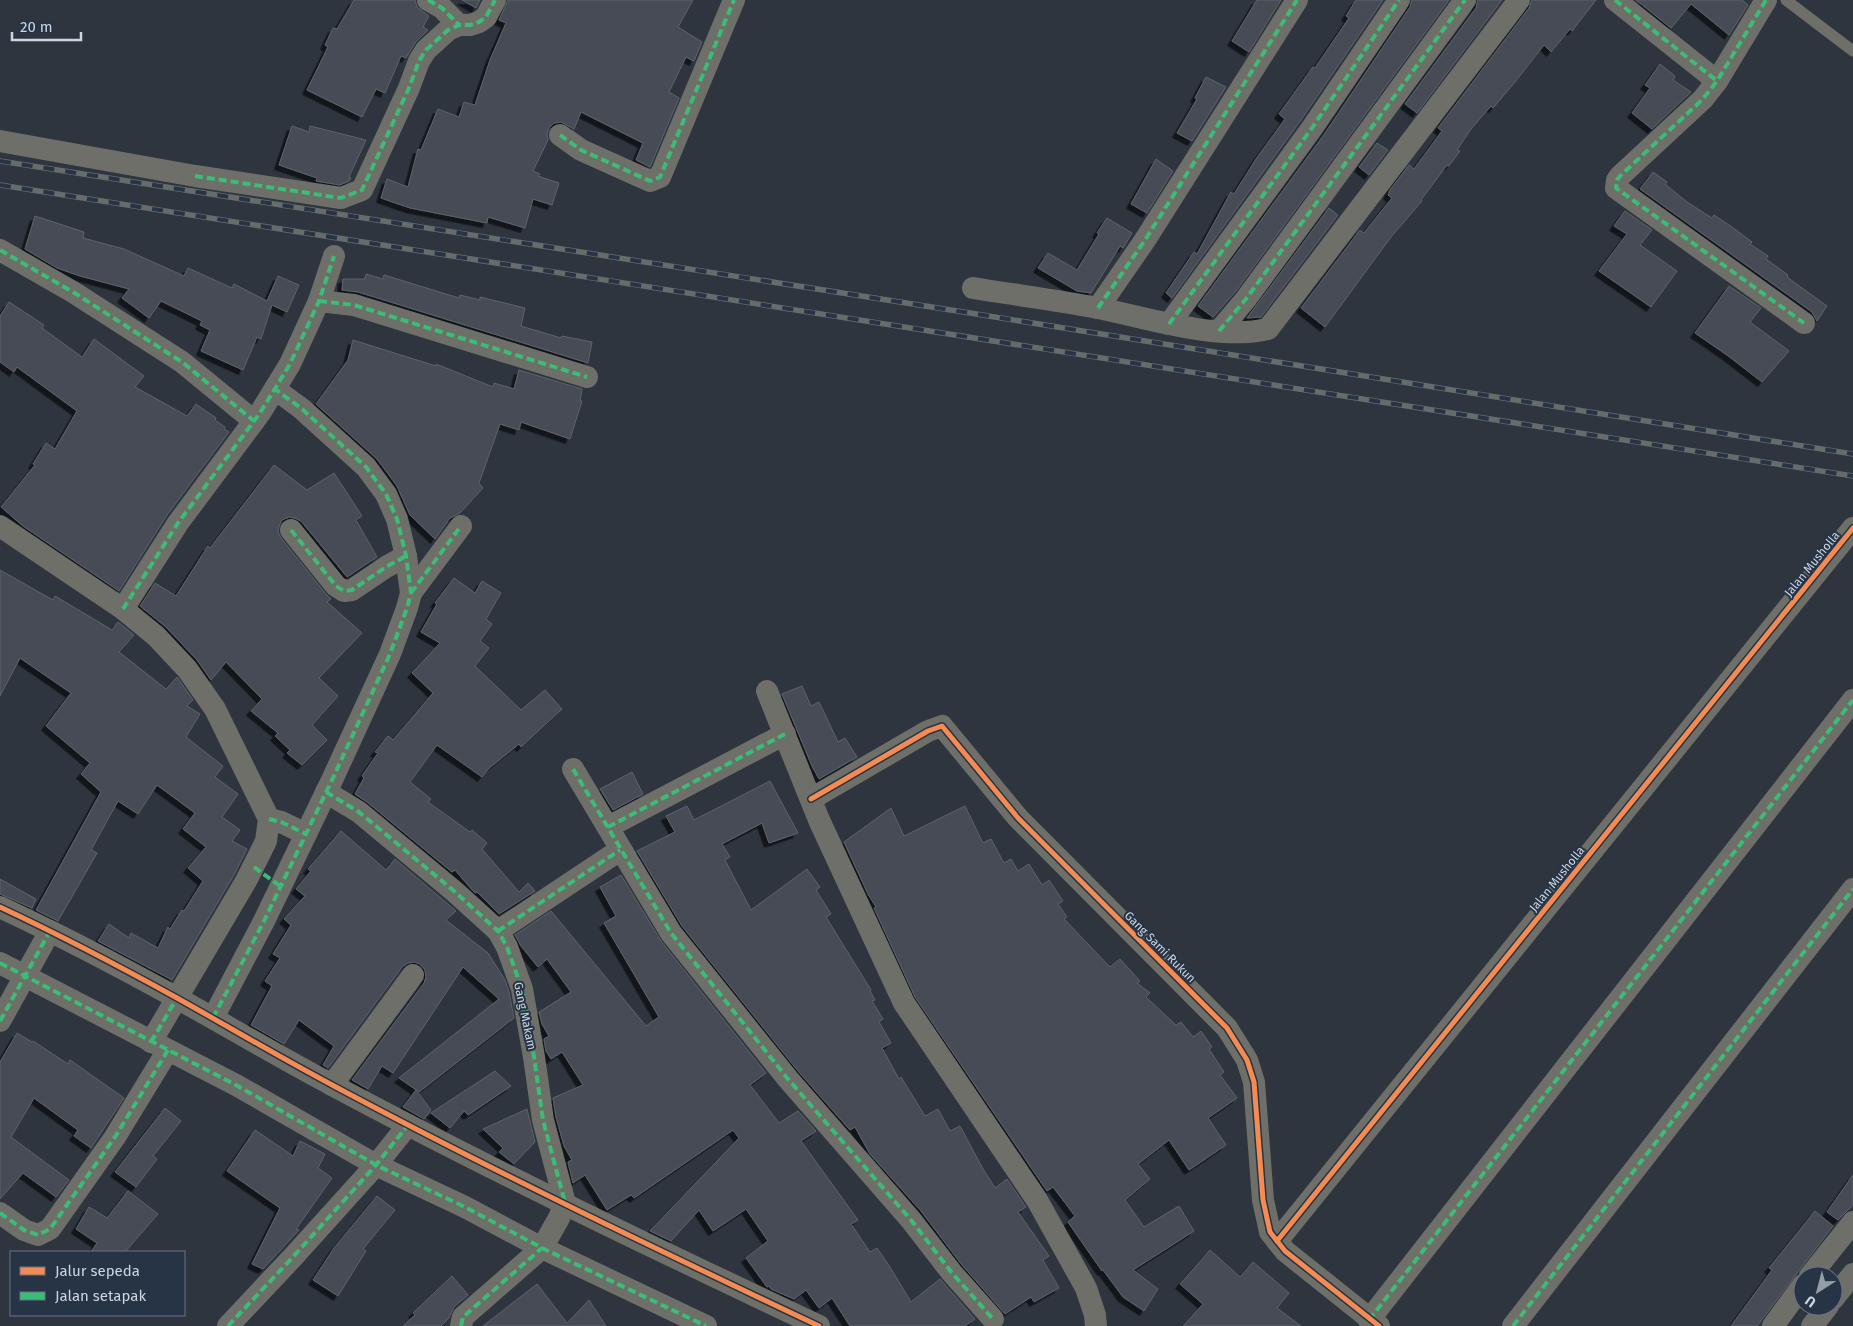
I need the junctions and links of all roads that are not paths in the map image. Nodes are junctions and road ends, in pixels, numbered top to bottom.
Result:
1 (428, 0) edge
2 (495, 0) edge
3 (734, 0) edge
4 (1297, 0) edge
5 (1398, 0) edge
6 (1465, 0) edge
7 (1519, 0) edge
8 (1615, 0) edge
9 (1766, 0) edge
10 (1786, 0) edge
11 (459, 25) junction
12 (1853, 51) edge
13 (1717, 81) junction
14 (560, 135) dead end
15 (0, 141) edge
16 (0, 250) edge
17 (334, 256) dead end
18 (973, 288) dead end
19 (336, 304) junction
20 (1098, 308) junction
21 (1804, 323) dead end
22 (1169, 324) junction
23 (1219, 331) junction
24 (587, 377) dead end
25 (268, 404) junction
26 (0, 526) edge
27 (462, 526) dead end
28 (1853, 528) edge
29 (291, 530) dead end
30 (397, 561) junction
31 (411, 593) junction
32 (130, 614) junction
33 (768, 691) dead end
34 (1853, 700) edge
35 (785, 734) junction
36 (574, 769) dead end
37 (326, 792) junction
38 (811, 799) junction
39 (289, 827) junction
40 (608, 827) junction
41 (620, 850) junction
42 (267, 876) junction
43 (1853, 889) edge
44 (0, 907) edge
45 (498, 931) junction
46 (48, 934) junction
47 (0, 963) edge
48 (29, 969) junction
49 (413, 975) dead end
50 (173, 1004) junction
51 (213, 1018) junction
52 (0, 1021) edge
53 (158, 1042) junction
54 (332, 1085) junction
55 (404, 1130) junction
56 (379, 1161) junction
57 (562, 1211) junction
58 (0, 1213) edge
59 (1853, 1222) edge
60 (1277, 1241) junction
61 (545, 1243) junction
62 (1818, 1266) edge
63 (1853, 1274) edge
64 (1843, 1286) edge
65 (1793, 1299) edge
66 (1820, 1316) edge
67 (993, 1318) dead end
68 (1374, 1323) edge
69 (228, 1326) edge
70 (461, 1326) edge
71 (706, 1326) edge
72 (819, 1326) edge
73 (1096, 1326) edge
74 (1513, 1326) edge
75 (1774, 1326) edge
76 (1812, 1326) edge

1 - 11 street
2 - 11 street
3 - 14 street
4 - 20 street
5 - 22 street
6 - 23 street
7 - 23 street
8 - 13 street
9 - 13 street
10 - 12 lane
11 - 15 street
13 - 21 street
16 - 25 street
17 - 19 street
18 - 20 street
19 - 24 street
19 - 25 street
20 - 22 street
22 - 23 street
25 - 30 street
25 - 32 street
26 - 32 street
27 - 31 street
28 - 60 street, Jalan Musholla
29 - 30 street
30 - 31 street
31 - 37 street
32 - 39 street
33 - 35 street
34 - 68 street
35 - 38 street
35 - 40 street
36 - 40 street
37 - 39 street
37 - 45 street, Gang Makam
38 - 60 street, Gang Sami Rukun
38 - 73 street
39 - 42 street
39 - 42 street
40 - 41 street
41 - 45 street
41 - 67 street
42 - 50 street
42 - 51 street
43 - 74 street
44 - 46 street
45 - 57 street, Gang Makam
46 - 48 street
46 - 50 street
47 - 48 street
48 - 52 street
48 - 53 street
49 - 54 street
50 - 51 street
50 - 53 street
51 - 54 street
53 - 56 street
53 - 58 street
54 - 55 street
55 - 56 street
55 - 57 street
56 - 61 street
56 - 69 street
57 - 61 street
57 - 72 street
59 - 62 street
60 - 68 street, Gang Sami Rukun
61 - 70 street
61 - 71 street
63 - 64 street
65 - 75 street
66 - 76 street

